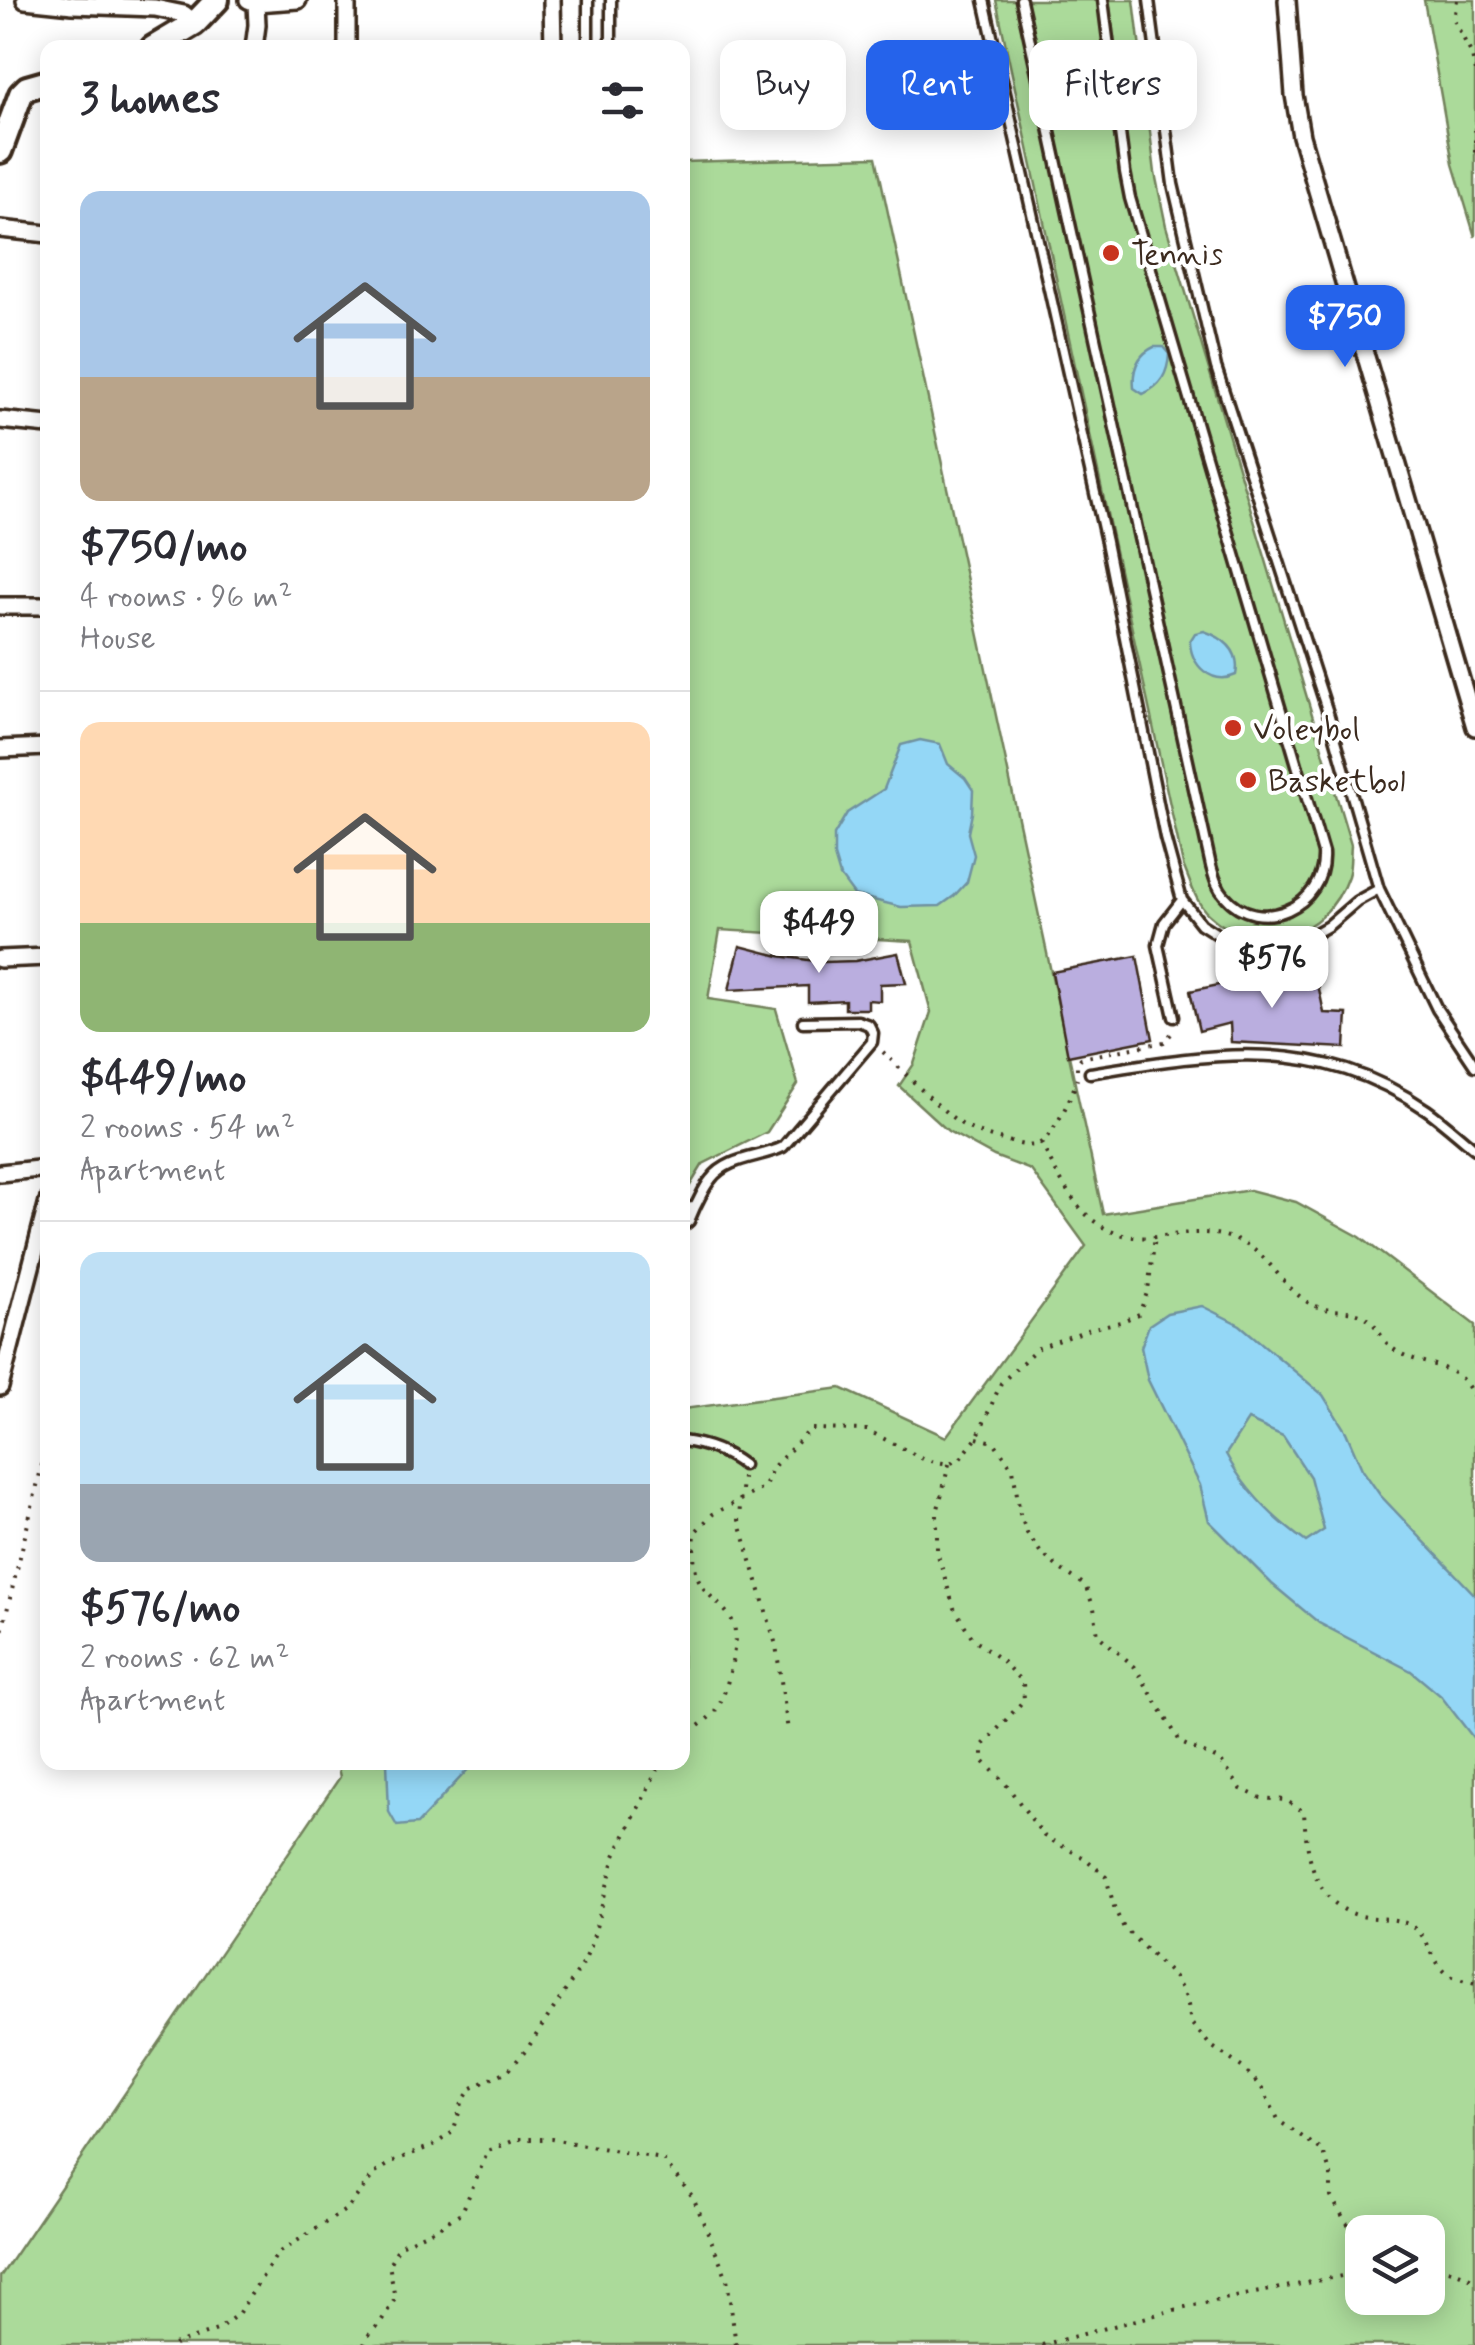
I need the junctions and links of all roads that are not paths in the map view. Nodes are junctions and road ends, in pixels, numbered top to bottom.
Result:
1 (25, 0) edge
2 (217, 0) edge
3 (298, 0) edge
4 (347, 0) edge
5 (552, 0) edge
6 (588, 0) edge
7 (611, 0) edge
8 (984, 0) edge
9 (1021, 0) edge
10 (1103, 0) edge
11 (1150, 0) edge
12 (1286, 0) edge
13 (252, 1) edge
14 (195, 23) junction
15 (166, 40) edge
16 (255, 40) edge
17 (347, 40) edge
18 (553, 40) edge
19 (588, 40) edge
20 (611, 40) edge
21 (40, 84) edge
22 (0, 151) edge
23 (0, 228) edge
24 (40, 233) edge
25 (0, 420) edge
26 (40, 424) edge
27 (0, 606) edge
28 (40, 606) edge
29 (1475, 727) edge
30 (40, 747) edge
31 (0, 749) edge
32 (1379, 889) junction
33 (1182, 900) junction
34 (40, 957) edge
35 (0, 959) edge
36 (1174, 1016) road end
37 (803, 1022) dead end
38 (1475, 1066) edge
39 (1090, 1073) dead end
40 (1475, 1150) edge
41 (40, 1169) edge
42 (0, 1173) edge
43 (690, 1207) edge
44 (695, 1207) junction
45 (690, 1218) edge
46 (40, 1232) edge
47 (0, 1387) edge
48 (690, 1443) edge
49 (744, 1465) road end

1 - 14 street
2 - 14 main road
3 - 13 street
4 - 17 street
5 - 18 street
6 - 19 lane
7 - 20 lane
8 - 33 lane
9 - 10 lane
11 - 32 lane
12 - 29 street
13 - 16 street
14 - 15 main road
21 - 22 main road
23 - 24 street
25 - 26 street
27 - 28 street
30 - 31 street
32 - 33 lane
32 - 38 lane
33 - 36 lane
34 - 35 street
37 - 44 lane
39 - 40 lane
41 - 42 street
43 - 44 lane
44 - 45 lane
46 - 47 street
48 - 49 lane

